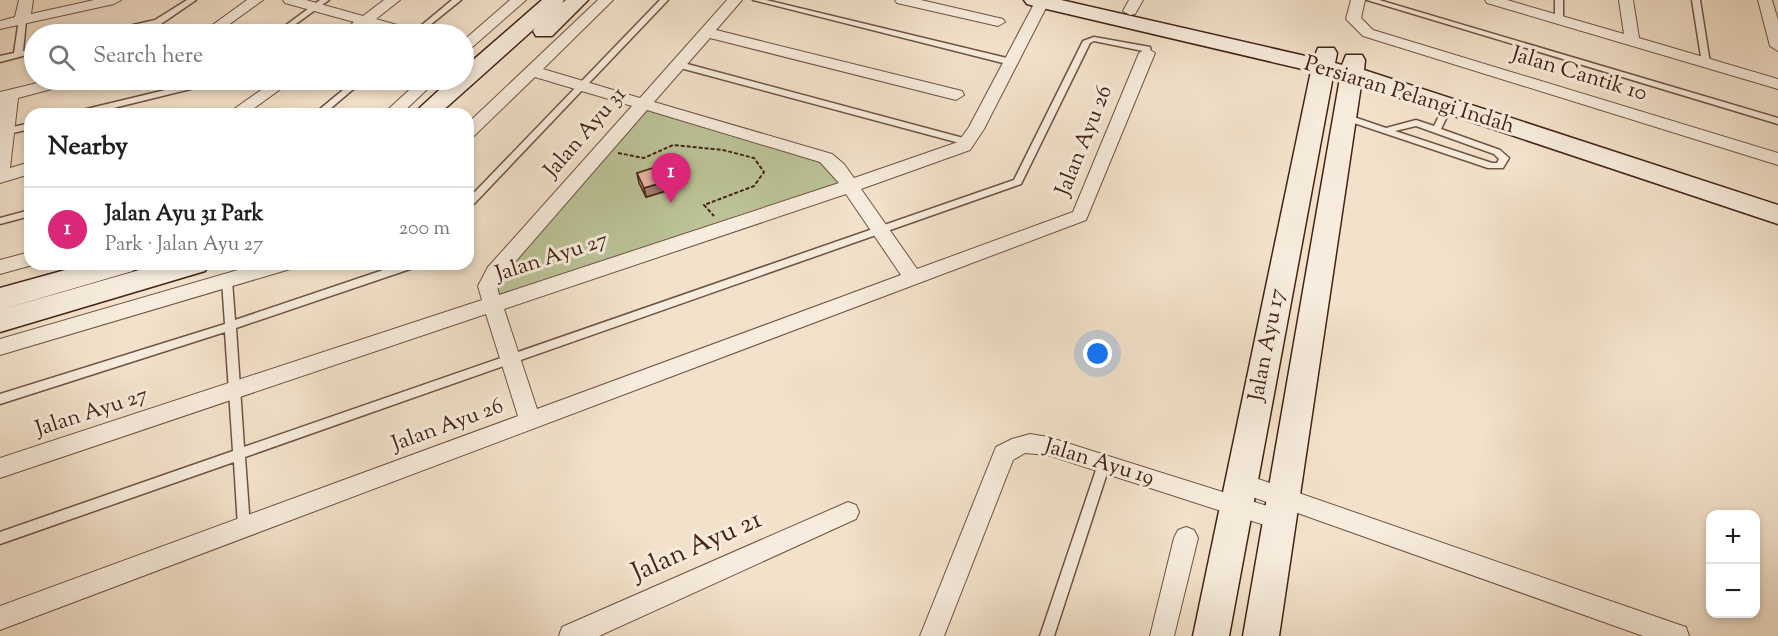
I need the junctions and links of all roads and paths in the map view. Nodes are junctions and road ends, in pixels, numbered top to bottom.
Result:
1 (26, 0) edge
2 (114, 0) edge
3 (192, 0) edge
4 (256, 0) edge
5 (290, 0) edge
6 (393, 0) edge
7 (457, 0) edge
8 (519, 0) edge
9 (554, 0) edge
10 (578, 0) edge
11 (606, 0) edge
12 (664, 0) edge
13 (735, 0) edge
14 (757, 0) edge
15 (902, 0) edge
16 (1084, 0) edge
17 (1358, 0) edge
18 (1371, 0) edge
19 (1492, 0) edge
20 (1559, 0) edge
21 (1626, 0) edge
22 (1696, 0) edge
23 (1765, 0) edge
24 (1038, 1) edge
25 (320, 4) edge
26 (1135, 12) edge
27 (1559, 20) junction
28 (22, 21) junction
29 (366, 21) junction
30 (998, 22) dead end
31 (150, 24) edge
32 (221, 24) edge
33 (292, 24) edge
34 (362, 24) edge
35 (377, 24) edge
36 (427, 24) edge
37 (0, 25) edge
38 (706, 32) junction
39 (474, 38) edge
40 (1632, 41) junction
41 (1778, 46) edge
42 (1147, 53) joint
43 (24, 54) edge
44 (1268, 54) junction
45 (18, 55) junction
46 (0, 59) edge
47 (1324, 60) junction
48 (1011, 62) junction
49 (1706, 63) junction
50 (676, 64) junction
51 (1353, 67) junction
52 (474, 71) edge
53 (532, 71) junction
54 (1778, 84) edge
55 (581, 87) junction
56 (26, 90) edge
57 (175, 90) edge
58 (270, 90) edge
59 (348, 90) edge
60 (418, 90) edge
61 (452, 90) edge
62 (5, 95) edge
63 (956, 95) dead end
64 (1317, 96) junction
65 (641, 104) junction
66 (1440, 104) junction
67 (102, 108) edge
68 (244, 108) edge
69 (325, 108) edge
70 (398, 108) edge
71 (432, 108) edge
72 (460, 108) edge
73 (1346, 114) junction
74 (1778, 121) edge
75 (474, 126) edge
76 (24, 128) edge
77 (1387, 130) junction
78 (1436, 130) junction
79 (3, 133) edge
80 (967, 142) junction
81 (623, 154) dead end
82 (1778, 159) edge
83 (24, 170) edge
84 (0, 176) edge
85 (848, 186) junction
86 (1778, 198) edge
87 (474, 199) edge
88 (24, 215) edge
89 (1778, 215) edge
90 (0, 221) edge
91 (722, 227) junction
92 (880, 230) junction
93 (24, 261) edge
94 (0, 267) edge
95 (102, 270) edge
96 (174, 270) edge
97 (263, 270) edge
98 (394, 270) edge
99 (914, 278) junction
100 (227, 281) junction
101 (0, 299) edge
102 (492, 303) junction
103 (0, 321) edge
104 (230, 326) junction
105 (0, 347) edge
106 (511, 359) junction
107 (235, 391) junction
108 (0, 399) edge
109 (530, 421) junction
110 (239, 452) junction
111 (1104, 464) junction
112 (0, 468) edge
113 (1239, 495) junction
114 (1282, 509) junction
115 (848, 512) dead end
116 (244, 527) junction
117 (0, 538) edge
118 (1186, 538) dead end
119 (0, 618) edge
120 (571, 636) edge
121 (932, 636) edge
122 (1047, 636) edge
123 (1162, 636) edge
124 (1211, 636) edge
125 (1261, 636) edge
126 (1677, 636) edge

1 - 28 street
2 - 28 street
3 - 31 lane
4 - 32 street
5 - 25 street
6 - 29 street
7 - 36 lane
8 - 39 street
9 - 52 street
10 - 72 street
11 - 53 street
12 - 55 lane
13 - 38 street, Jalan Ayu 31
14 - 48 lane
15 - 30 street
16 - 26 street, Persiaran Pelangi Indah
17 - 82 street, Jalan Cantik 10
18 - 74 lane
19 - 27 street
20 - 27 lane
21 - 40 street
22 - 49 lane
23 - 41 street
24 - 26 street, Persiaran Pelangi Indah
24 - 48 street
25 - 29 street
25 - 33 lane
26 - 44 street, Persiaran Pelangi Indah
26 - 47 street, Persiaran Pelangi Indah
27 - 40 street
28 - 37 street
28 - 45 lane
29 - 34 street
29 - 35 street
38 - 50 street, Jalan Ayu 31
38 - 63 street
40 - 49 street
42 - 92 lane
42 - 99 street, Jalan Ayu 26
43 - 45 lane
44 - 47 street, Persiaran Pelangi Indah
44 - 64 street
45 - 46 lane
47 - 51 street, Persiaran Pelangi Indah
47 - 64 street, Jalan Ayu 17
48 - 80 street
49 - 54 street
50 - 65 street, Jalan Ayu 31
50 - 80 lane
51 - 66 street, Persiaran Pelangi Indah
51 - 73 street, Jalan Ayu 17
51 - 86 street, Persiaran Pelangi Indah
53 - 55 street
53 - 75 street
55 - 65 street
55 - 87 lane
56 - 62 street
57 - 67 lane
58 - 68 street
59 - 69 lane
60 - 70 street
61 - 71 street
62 - 79 street
64 - 113 street, Jalan Ayu 17
65 - 85 street
65 - 102 street, Jalan Ayu 31
66 - 73 street
66 - 78 lane
66 - 89 street, Persiaran Pelangi Indah
73 - 77 lane
73 - 114 street, Jalan Ayu 17
76 - 79 lane
77 - 78 lane
77 - 78 lane
79 - 84 street
80 - 85 street, Jalan Ayu 27
81 - 91 path
83 - 84 street
85 - 91 street, Jalan Ayu 27
85 - 92 street
88 - 90 lane
91 - 102 street, Jalan Ayu 27
92 - 99 street
92 - 106 lane
93 - 94 street
95 - 101 street
96 - 103 street
97 - 100 street
98 - 104 lane
99 - 109 street, Jalan Ayu 26
100 - 104 lane
100 - 105 street
102 - 106 street
102 - 107 street, Jalan Ayu 27
104 - 107 lane
104 - 108 lane
106 - 109 street
106 - 110 lane
107 - 110 lane
107 - 112 street, Jalan Ayu 27
109 - 116 street, Jalan Ayu 26
110 - 116 lane
110 - 117 lane
111 - 113 street, Jalan Ayu 19
111 - 121 street, Jalan Ayu 19
111 - 122 lane
113 - 114 street, Jalan Ayu 19
113 - 124 street, Jalan Ayu 17
114 - 125 street, Jalan Ayu 17
114 - 126 street, Jalan Ayu 19
115 - 120 street, Jalan Ayu 21
116 - 119 street, Jalan Ayu 26
118 - 123 street

